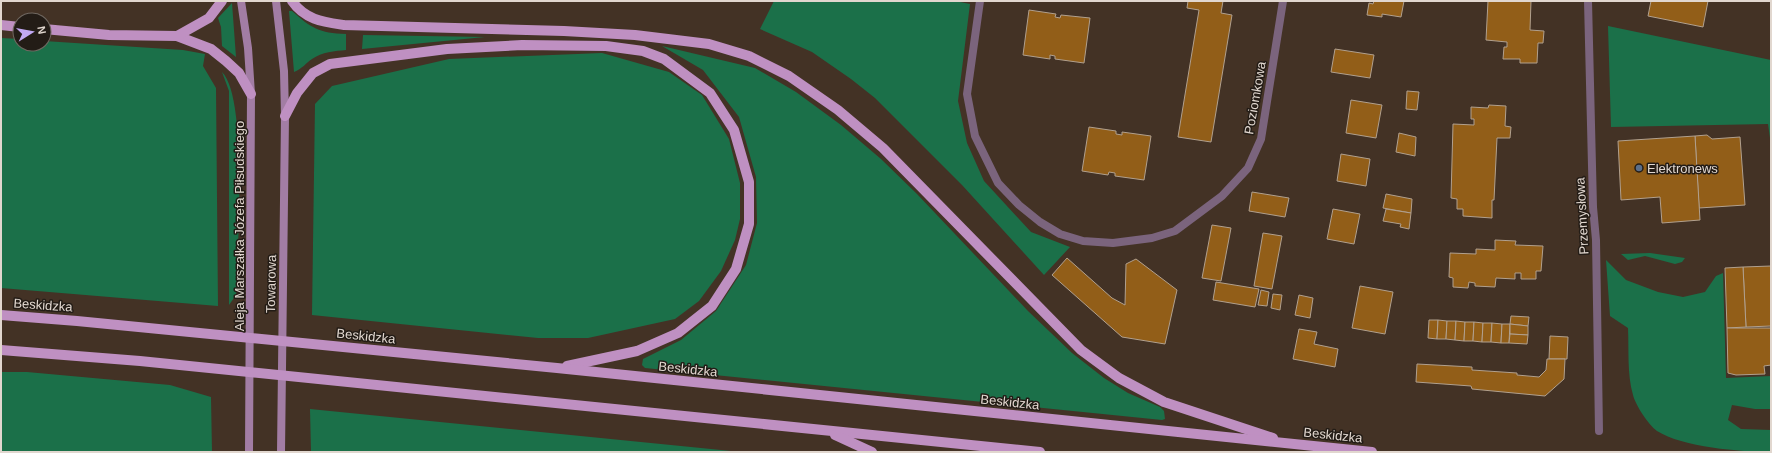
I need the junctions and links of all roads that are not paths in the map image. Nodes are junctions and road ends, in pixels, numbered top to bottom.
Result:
1 (222, 1) edge
2 (241, 1) edge
3 (276, 1) edge
4 (292, 1) edge
5 (980, 1) edge
6 (1283, 1) edge
7 (1588, 1) edge
8 (1, 25) edge
9 (12, 26) edge
10 (52, 30) edge
11 (177, 36) junction
12 (251, 94) junction
13 (285, 116) junction
14 (1, 315) edge
15 (1, 351) edge
16 (557, 368) junction
17 (827, 431) junction
18 (1598, 431) dead end
19 (1290, 444) junction
20 (986, 447) junction
21 (249, 452) edge
22 (281, 452) edge
23 (872, 452) edge
24 (975, 452) edge
25 (1040, 452) edge
26 (1372, 452) edge

1 - 11 main road
2 - 12 main road, Aleja Marszałka Józefa Piłsudskiego
3 - 13 main road
4 - 19 main road
5 - 6 street, Poziomkowa
7 - 18 street, Przemysłowa
8 - 9 main road
10 - 11 main road
11 - 12 main road
12 - 21 main road, Aleja Marszałka Józefa Piłsudskiego
13 - 16 main road
13 - 22 main road, Towarowa
14 - 16 main road, Beskidzka
15 - 17 main road
16 - 19 main road, Beskidzka
17 - 20 main road
17 - 23 main road
19 - 26 main road, Beskidzka
20 - 24 main road
20 - 25 main road

